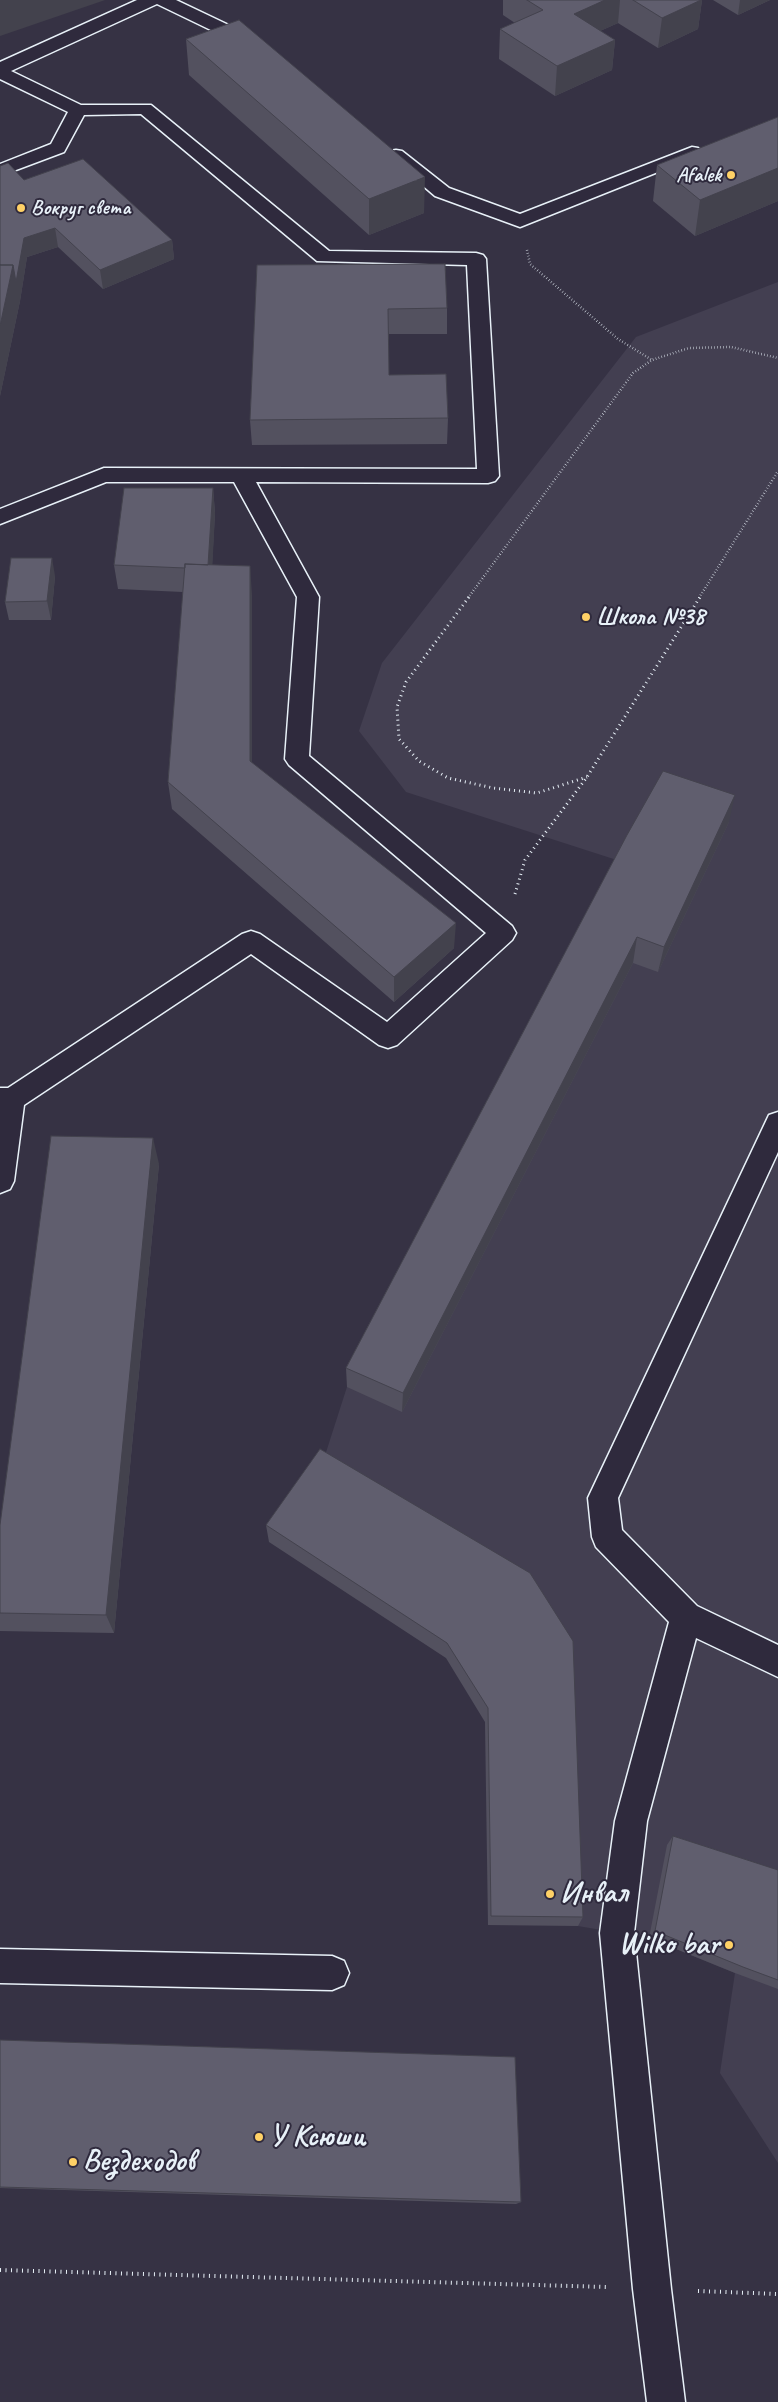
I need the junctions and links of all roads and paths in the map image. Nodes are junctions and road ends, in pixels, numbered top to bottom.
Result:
1 (152, 0) edge
2 (163, 0) edge
3 (268, 55) edge
4 (0, 71) edge
5 (78, 110) junction
6 (382, 144) edge
7 (704, 147) edge
8 (0, 170) edge
9 (520, 221) junction
10 (778, 358) edge
11 (652, 360) junction
12 (778, 471) edge
13 (241, 475) junction
14 (0, 517) edge
15 (587, 777) junction
16 (503, 933) junction
17 (6, 1099) edge
18 (778, 1123) edge
19 (0, 1181) edge
20 (686, 1617) junction
21 (778, 1661) edge
22 (0, 1966) edge
23 (332, 1973) dead end
24 (0, 2270) edge
25 (652, 2289) junction
26 (778, 2294) edge
27 (666, 2402) edge

1 - 4 lane
2 - 3 lane
4 - 5 lane
5 - 8 lane
5 - 13 lane
6 - 9 lane
7 - 9 lane
9 - 11 path
10 - 11 path
11 - 15 path
12 - 15 path
13 - 14 lane
13 - 16 lane
15 - 16 path
16 - 17 lane
17 - 19 lane
18 - 20 lane
20 - 21 lane
20 - 25 lane
22 - 23 lane
24 - 25 path
25 - 26 path
25 - 27 lane

